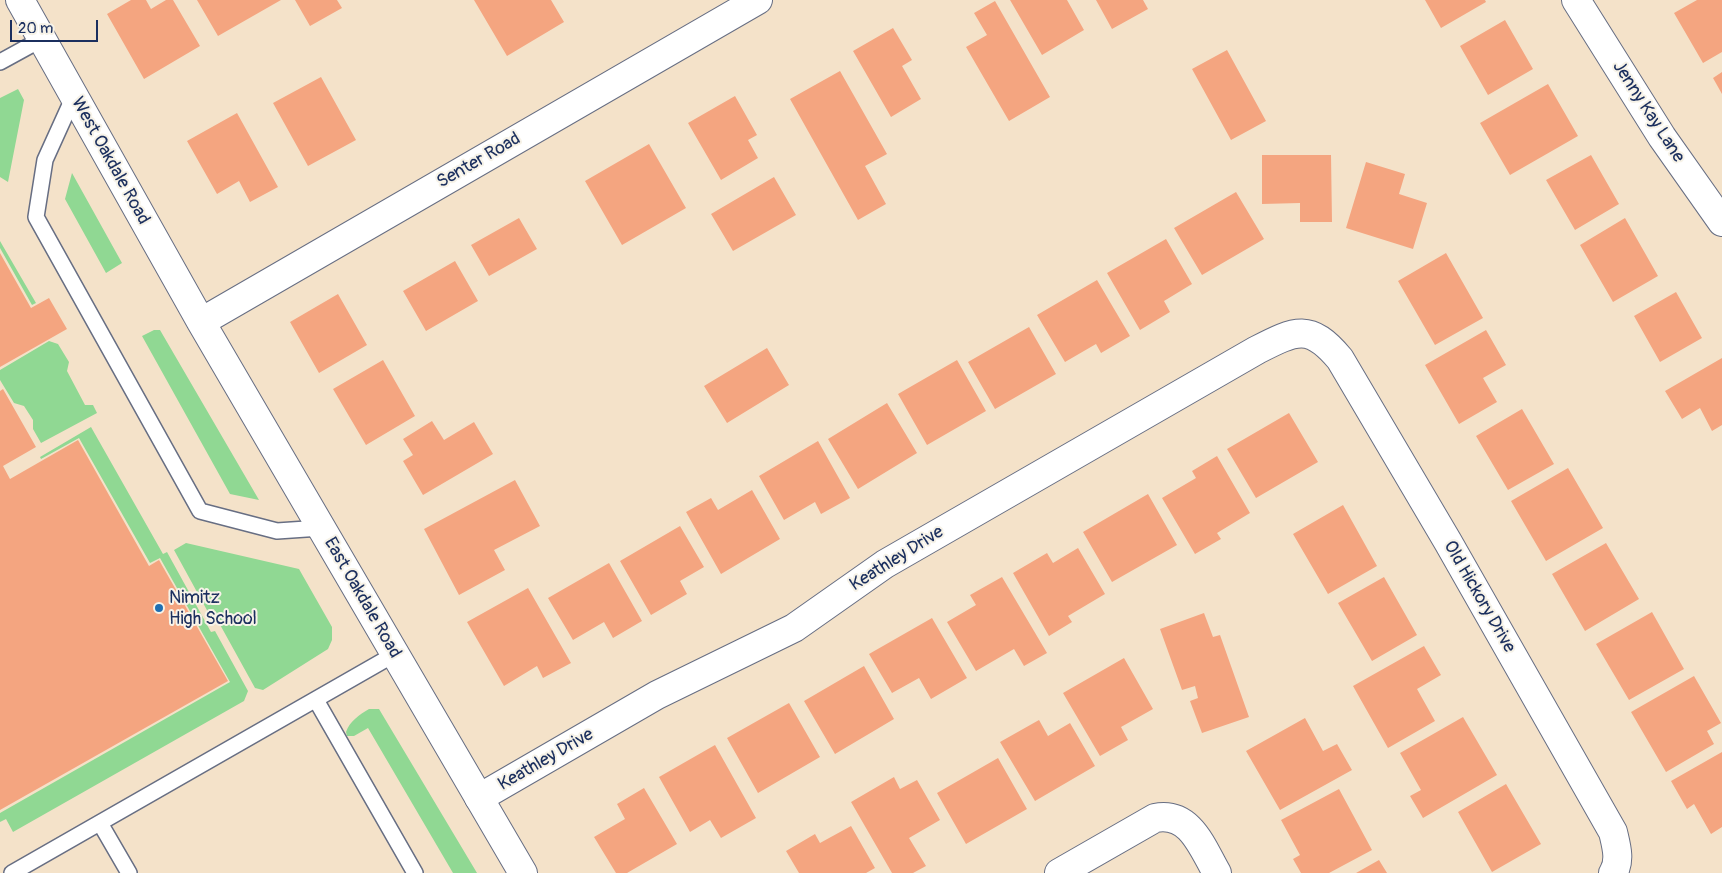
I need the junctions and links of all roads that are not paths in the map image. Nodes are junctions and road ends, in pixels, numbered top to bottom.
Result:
1 (20, 0) edge
2 (758, 0) edge
3 (1576, 0) edge
4 (42, 39) junction
5 (0, 62) edge
6 (74, 96) junction
7 (1722, 222) edge
8 (201, 322) junction
9 (1318, 337) joint
10 (321, 528) junction
11 (394, 654) junction
12 (316, 700) junction
13 (479, 798) junction
14 (100, 823) junction
15 (1615, 870) edge
16 (12, 873) edge
17 (129, 873) edge
18 (414, 873) edge
19 (523, 873) edge
20 (1060, 873) edge
21 (1217, 873) edge

1 - 4 street, West Oakdale Road
2 - 8 street, Senter Road
3 - 7 street, Jenny Kay Lane
4 - 5 lane
4 - 6 street, West Oakdale Road
6 - 8 street, West Oakdale Road
6 - 10 lane
8 - 10 street, East Oakdale Road
9 - 13 street, Keathley Drive
9 - 15 street, Old Hickory Drive
10 - 11 street, East Oakdale Road
11 - 12 lane
11 - 13 street, East Oakdale Road
12 - 14 lane
12 - 18 lane
13 - 19 street, East Oakdale Road
14 - 16 lane
14 - 17 lane
20 - 21 street

